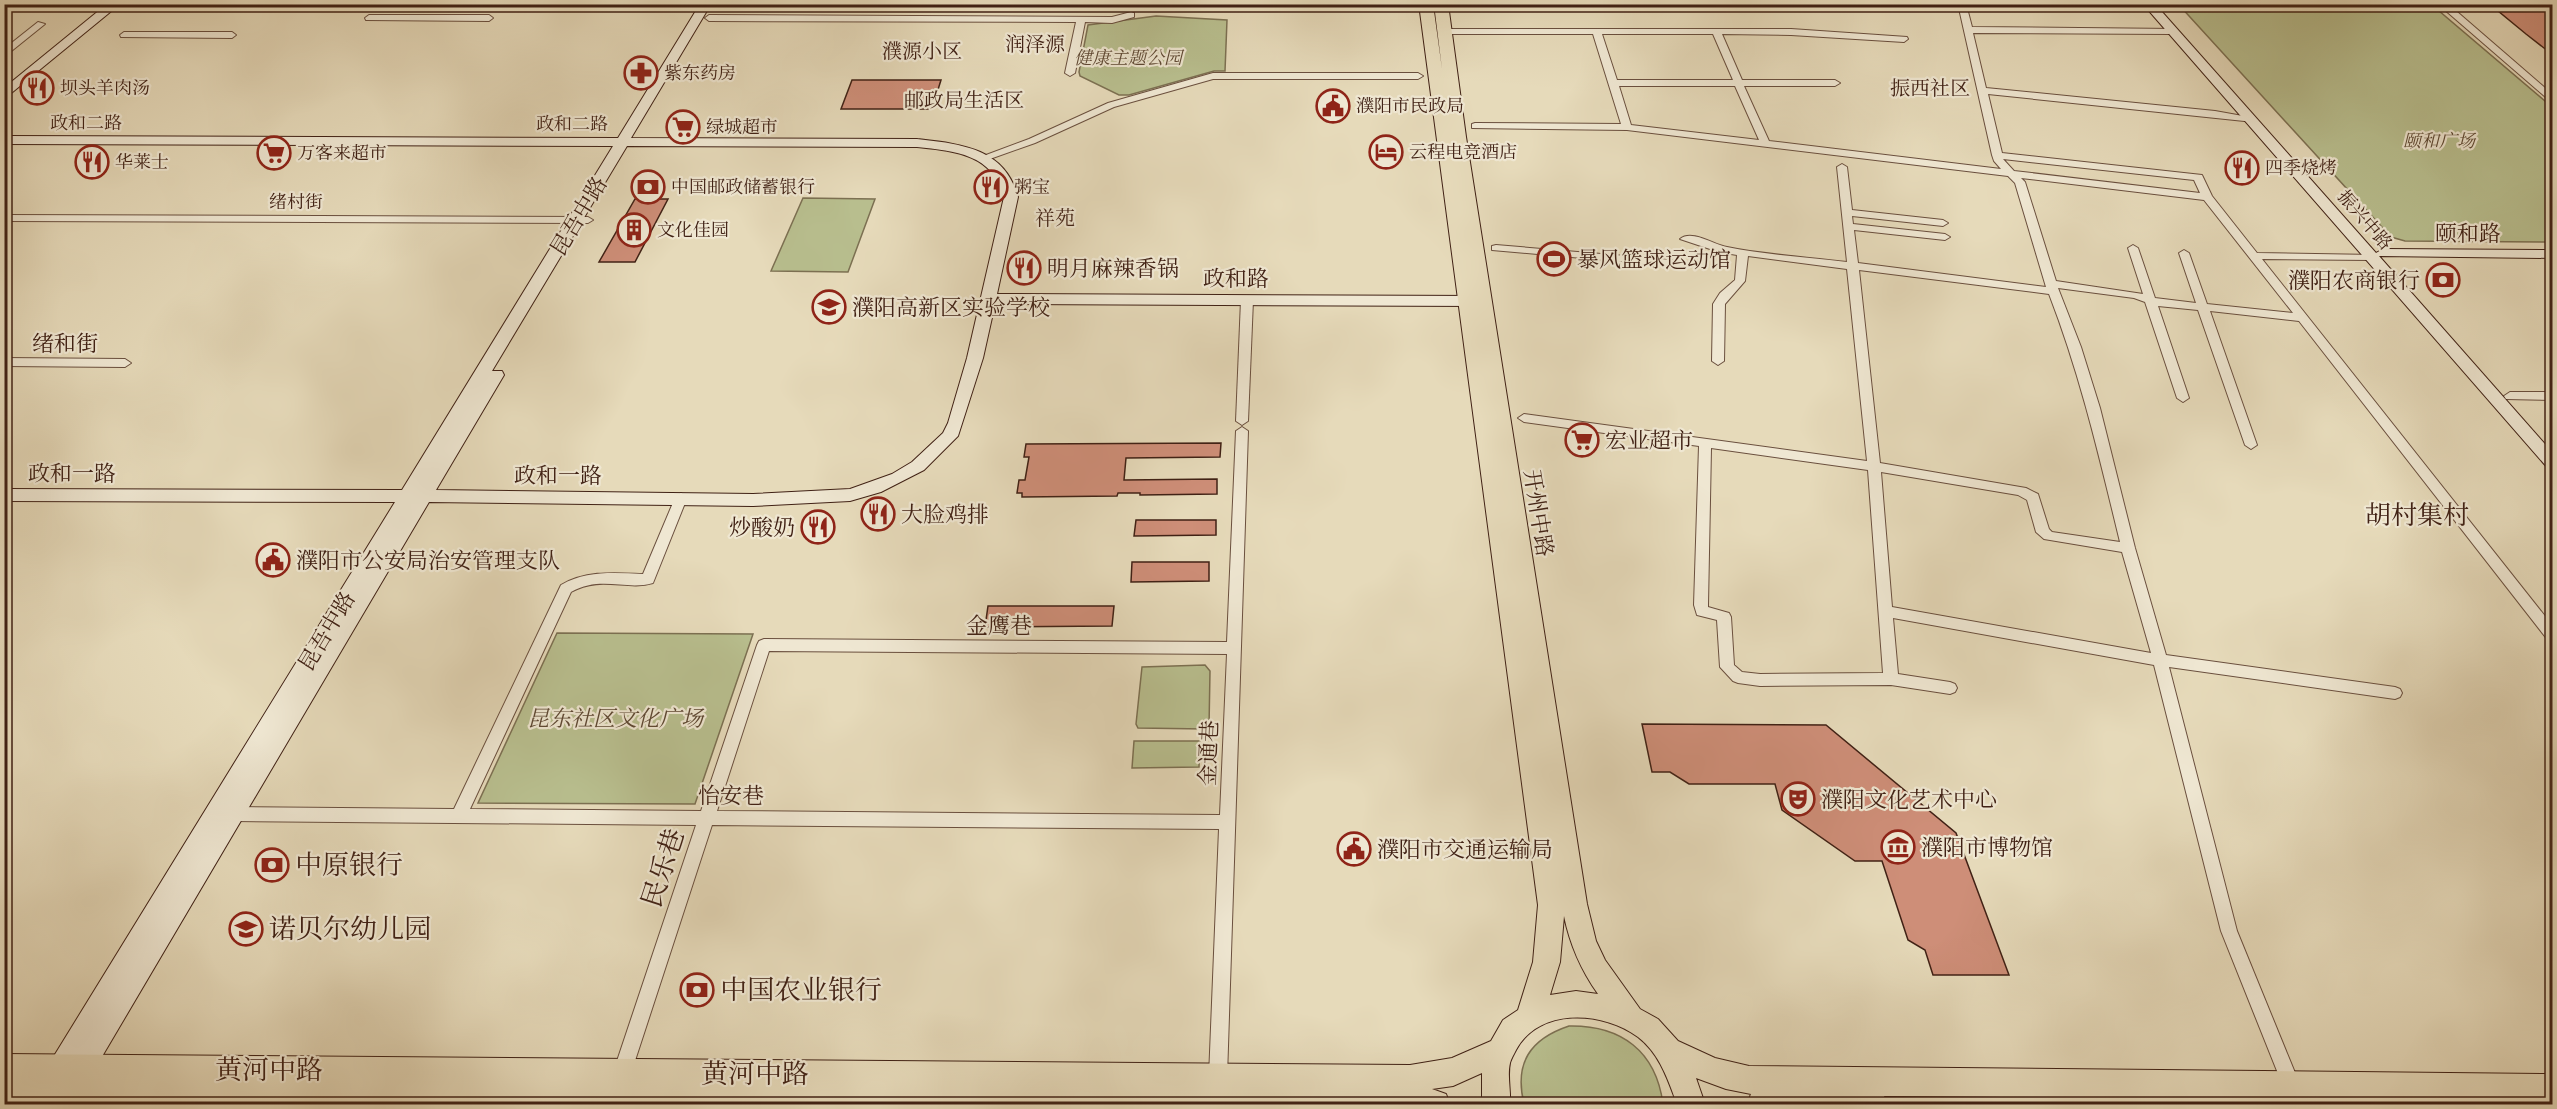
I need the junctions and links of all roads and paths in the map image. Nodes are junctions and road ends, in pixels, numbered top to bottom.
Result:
1 (115, 4) edge
2 (1426, 4) edge
3 (1441, 4) edge
4 (1962, 4) edge
5 (2148, 4) edge
6 (2162, 4) edge
7 (2442, 4) edge
8 (710, 9) edge
9 (1131, 15) dead end
10 (369, 18) dead end
11 (489, 18) dead end
12 (1081, 20) junction
13 (41, 24) dead end
14 (1969, 30) junction
15 (1444, 31) junction
16 (2172, 31) junction
17 (1597, 32) junction
18 (1716, 32) junction
19 (124, 34) dead end
20 (231, 34) dead end
21 (1904, 39) dead end
22 (4, 54) edge
23 (1070, 73) dead end
24 (1418, 76) dead end
25 (1738, 82) junction
26 (1613, 83) junction
27 (1835, 83) dead end
28 (1981, 90) junction
29 (4, 95) edge
30 (2553, 98) edge
31 (2251, 120) junction
32 (1475, 126) dead end
33 (1628, 127) junction
34 (4, 140) edge
35 (628, 142) junction
36 (1765, 143) junction
37 (1997, 155) junction
38 (983, 158) junction
39 (1842, 168) dead end
40 (2014, 174) junction
41 (2207, 197) junction
42 (1846, 212) junction
43 (4, 218) edge
44 (582, 220) junction
45 (1943, 223) dead end
46 (1847, 226) junction
47 (1945, 237) dead end
48 (1685, 239) dead end
49 (1496, 248) dead end
50 (2133, 248) dead end
51 (1742, 252) junction
52 (2184, 253) dead end
53 (2553, 254) edge
54 (2377, 255) junction
55 (2253, 256) junction
56 (1684, 264) dead end
57 (1851, 266) junction
58 (2052, 288) junction
59 (989, 299) junction
60 (1247, 300) junction
61 (2150, 300) junction
62 (1475, 301) junction
63 (2203, 308) junction
64 (2302, 318) junction
65 (1718, 361) dead end
66 (4, 363) edge
67 (125, 363) dead end
68 (2510, 396) junction
69 (2553, 396) edge
70 (2183, 398) dead end
71 (1524, 418) dead end
72 (1705, 442) junction
73 (2553, 444) edge
74 (2251, 445) dead end
75 (2553, 462) edge
76 (1874, 466) junction
77 (4, 495) edge
78 (416, 496) junction
79 (681, 498) junction
80 (2128, 548) junction
81 (1886, 611) junction
82 (2553, 635) edge
83 (764, 645) joint
84 (1234, 648) junction
85 (2160, 660) junction
86 (1892, 679) junction
87 (1950, 688) dead end
88 (2395, 693) dead end
89 (234, 814) junction
90 (459, 815) junction
91 (707, 818) junction
92 (1228, 822) junction
93 (1629, 1015) junction
94 (1529, 1016) junction
95 (1500, 1051) junction
96 (1671, 1052) junction
97 (4, 1068) edge
98 (622, 1072) junction
99 (1218, 1077) junction
100 (2291, 1085) junction
101 (60, 1088) edge
102 (2553, 1088) edge
103 (4, 1091) edge
104 (1436, 1104) edge
105 (1496, 1104) edge
106 (1691, 1104) edge
107 (1761, 1104) edge
108 (1872, 1104) edge

1 - 29 street
2 - 62 main road, 开州中路
3 - 15 main road, 开州中路
4 - 14 street
5 - 16 street, 振兴中路
6 - 54 street, 振兴中路
7 - 30 street
8 - 12 street
8 - 35 street, 昆吾中路
9 - 12 street
10 - 11 street
12 - 23 street
13 - 22 street
14 - 16 street
14 - 28 street
15 - 17 street
15 - 62 main road, 开州中路
16 - 31 street, 振兴中路
17 - 18 street
17 - 26 street
18 - 21 street
18 - 25 street
19 - 20 street
24 - 38 street
25 - 26 street
25 - 27 street
25 - 36 street
26 - 33 street
28 - 31 street
28 - 37 street
31 - 54 street, 振兴中路
32 - 33 street
33 - 36 street
34 - 35 street, 政和二路
35 - 38 street, 政和二路
35 - 44 street, 昆吾中路
36 - 40 street
37 - 40 street
37 - 41 street
38 - 59 street, 政和二路
39 - 42 street
40 - 41 street
40 - 58 street
41 - 55 street
42 - 45 street
42 - 46 street
43 - 44 street, 绪村街
44 - 78 street, 昆吾中路
46 - 47 street
46 - 57 street
48 - 51 street
49 - 56 street
50 - 61 street
51 - 57 street
51 - 65 street
52 - 63 street
53 - 54 street, 颐和路
54 - 55 street
54 - 68 street, 振兴中路
54 - 75 street, 振兴中路
55 - 64 street
57 - 58 street
57 - 76 street
58 - 61 street
58 - 80 street
59 - 60 street, 政和路
59 - 79 street, 政和一路
60 - 62 street, 政和路
60 - 84 street, 金通巷
61 - 63 street
61 - 70 street
62 - 93 main road, 开州中路
62 - 94 main road, 开州中路
63 - 64 street
63 - 74 street
64 - 82 street
66 - 67 street, 绪和街
68 - 69 street
68 - 73 street, 振兴中路
71 - 72 street
72 - 76 street
72 - 86 street
76 - 80 street
76 - 81 street
77 - 78 street, 政和一路
78 - 79 street, 政和一路
78 - 89 street, 昆吾中路
78 - 101 street, 昆吾中路
79 - 90 street
80 - 85 street
81 - 85 street
81 - 86 street
83 - 84 street, 金鹰巷
83 - 91 street, 民乐巷
84 - 92 street, 金通巷
85 - 88 street
85 - 100 street
86 - 87 street
89 - 90 street, 怡安巷
89 - 101 street, 昆吾中路
90 - 91 street, 怡安巷
91 - 92 street, 怡安巷
91 - 98 street, 民乐巷
92 - 99 street, 金通巷
93 - 94 main road
93 - 96 main road
94 - 95 main road
95 - 99 main road, 黄河中路
95 - 105 main road
96 - 100 main road
96 - 106 main road
97 - 101 main road, 黄河中路
98 - 99 main road, 黄河中路
98 - 101 main road, 黄河中路
100 - 102 main road
101 - 103 main road, 黄河中路
101 - 104 main road, 黄河中路
107 - 108 main road

